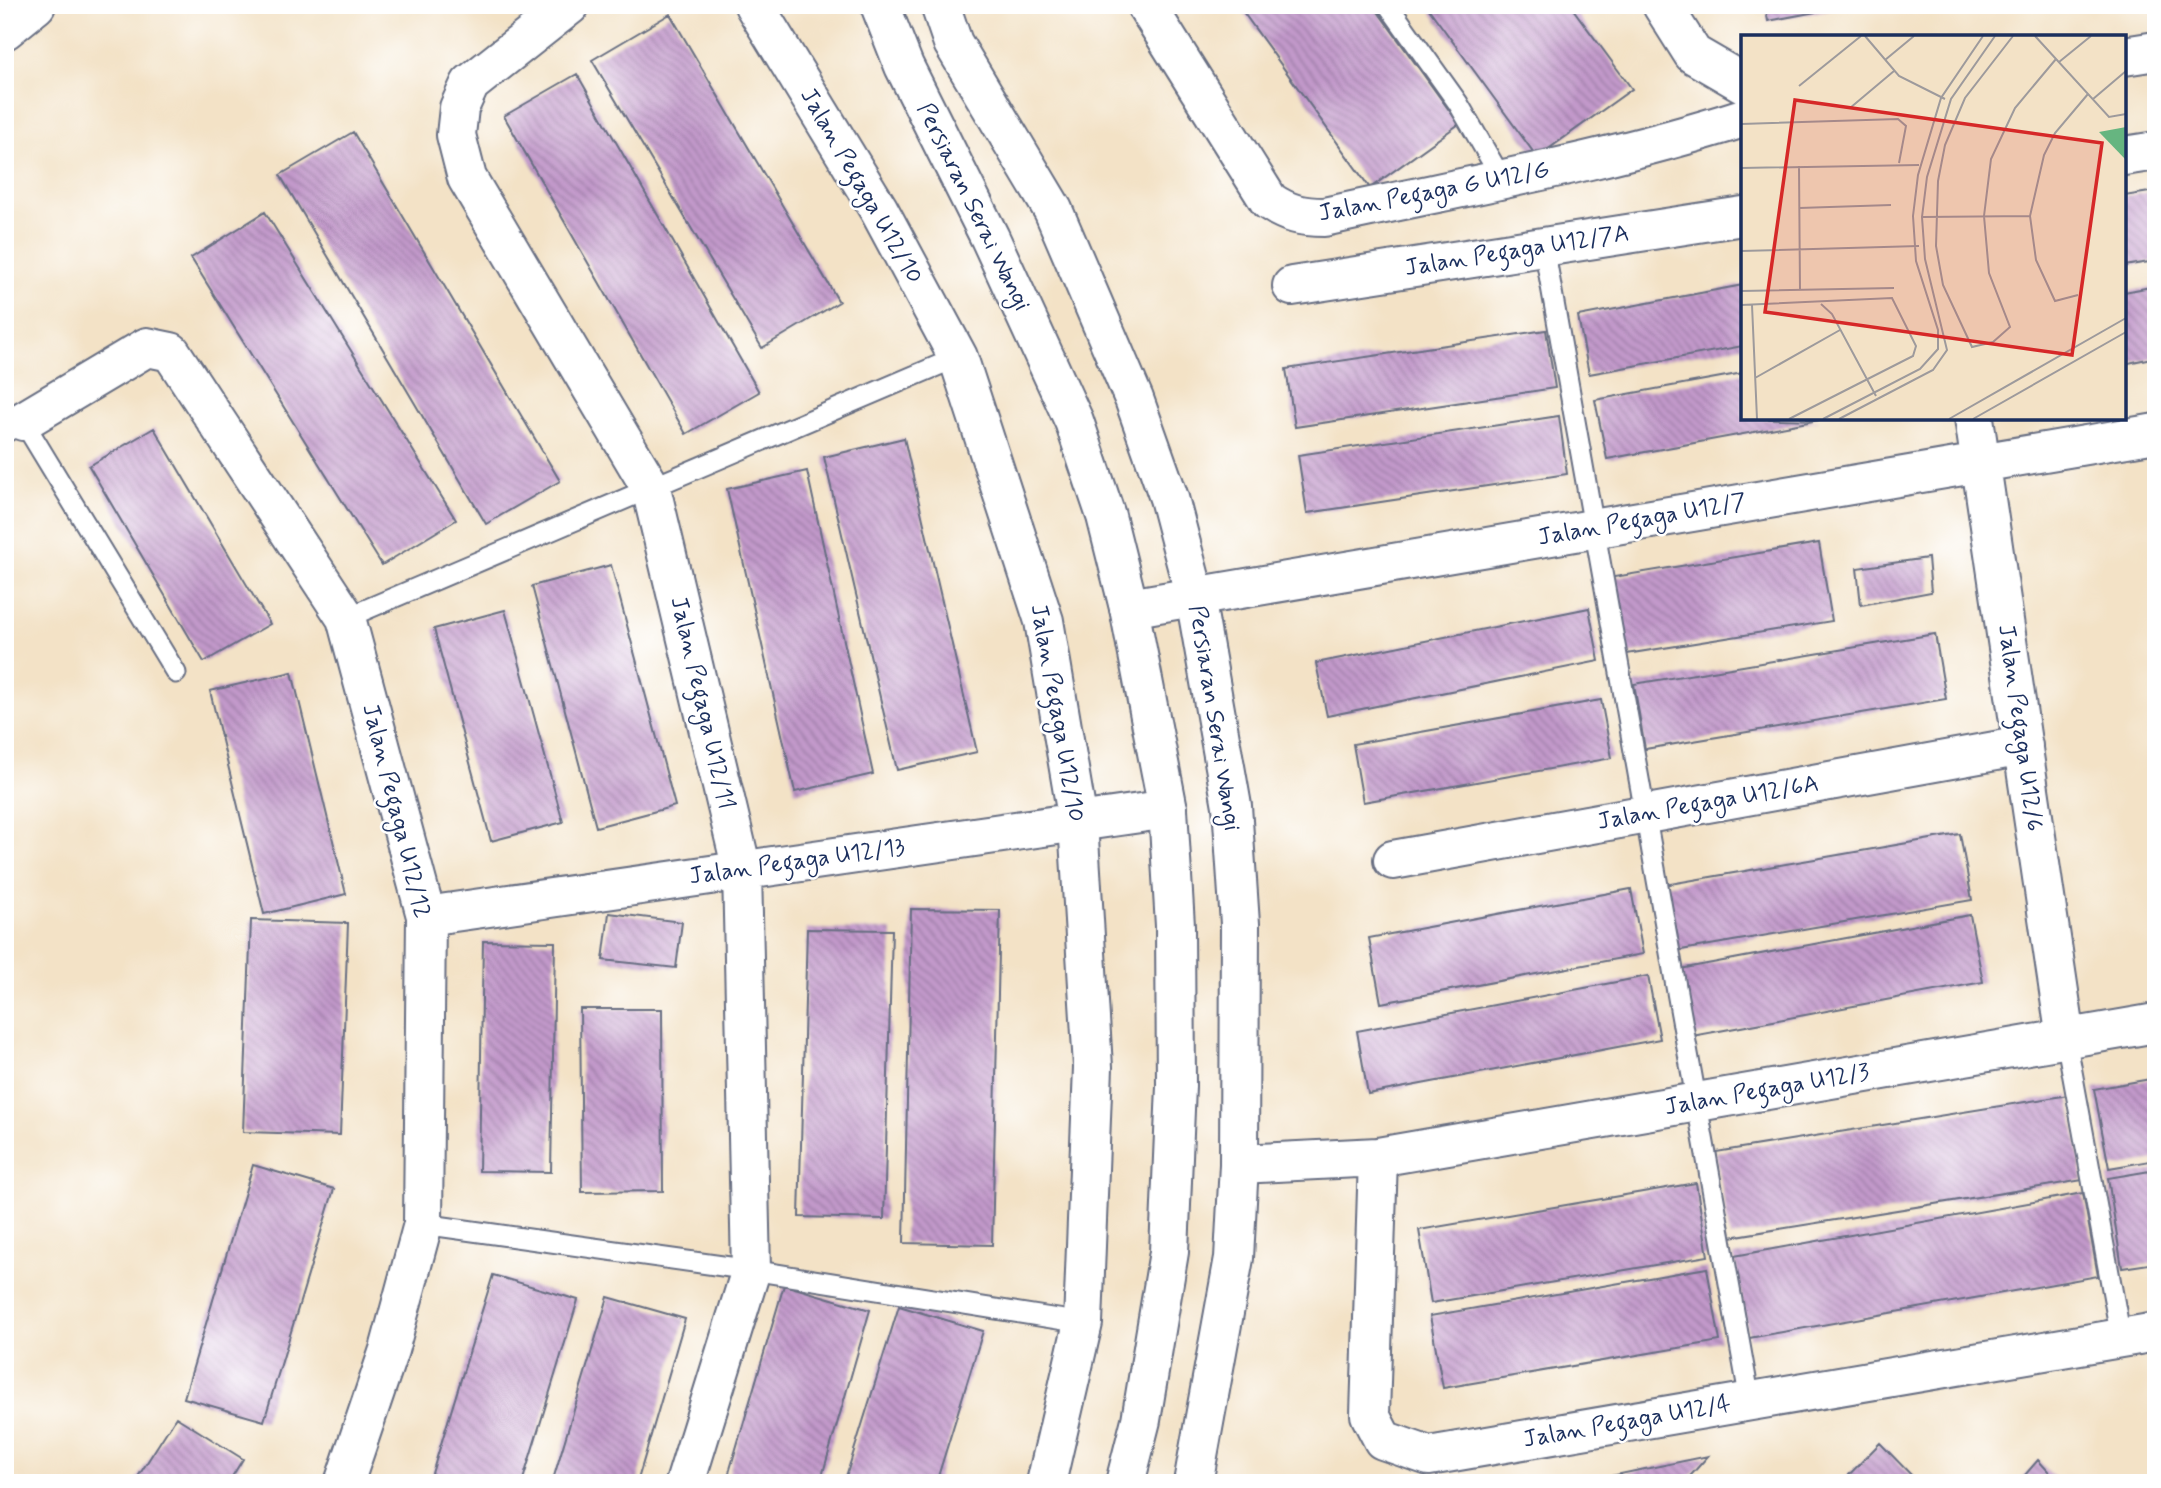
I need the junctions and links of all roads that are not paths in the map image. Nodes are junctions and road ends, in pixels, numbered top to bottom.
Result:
1 (36, 5) edge
2 (754, 5) edge
3 (880, 5) edge
4 (940, 5) edge
5 (1146, 5) edge
6 (1388, 5) edge
7 (1662, 5) edge
8 (565, 8) edge
9 (5, 30) edge
10 (2156, 51) edge
11 (2126, 56) edge
12 (1741, 82) edge
13 (1741, 119) edge
14 (2156, 151) edge
15 (2126, 156) edge
16 (1503, 181) junction
17 (1741, 216) edge
18 (1544, 247) junction
19 (1292, 286) dead end
20 (958, 357) junction
21 (1974, 420) edge
22 (14, 427) edge
23 (2156, 433) edge
24 (1980, 463) junction
25 (652, 488) junction
26 (1594, 529) junction
27 (1195, 597) junction
28 (1129, 608) junction
29 (346, 618) junction
30 (176, 673) dead end
31 (2023, 746) junction
32 (1168, 808) junction
33 (1643, 815) junction
34 (1078, 822) junction
35 (1393, 860) dead end
36 (742, 870) junction
37 (426, 916) junction
38 (2156, 1023) edge
39 (2066, 1039) junction
40 (1695, 1102) junction
41 (1378, 1157) junction
42 (1239, 1164) junction
43 (423, 1224) junction
44 (751, 1270) junction
45 (1083, 1323) junction
46 (2138, 1335) edge
47 (1750, 1401) junction
48 (344, 1483) edge
49 (685, 1483) edge
50 (1046, 1483) edge
51 (1125, 1483) edge
52 (1193, 1483) edge

1 - 9 main road
2 - 20 main road, Jalan Pegaga U12/10
3 - 28 main road, Persiaran Serai Wangi
4 - 27 main road, Persiaran Serai Wangi
5 - 16 main road, Jalan Pegaga G U12/G
6 - 16 lane
7 - 12 main road
8 - 25 main road, Jalan Pegaga U12/11
10 - 11 main road
13 - 16 main road, Jalan Pegaga G U12/G
14 - 15 main road
17 - 18 main road, Jalan Pegaga U12/7A
18 - 19 main road, Jalan Pegaga U12/7A
18 - 26 lane
20 - 25 lane
20 - 34 main road, Jalan Pegaga U12/10
21 - 24 main road, Jalan Pegaga U12/6
22 - 29 main road, Jalan Pegaga U12/12
22 - 30 lane
23 - 24 main road, Jalan Pegaga U12/7
24 - 26 main road, Jalan Pegaga U12/7
24 - 31 main road, Jalan Pegaga U12/6
25 - 29 lane
25 - 36 main road, Jalan Pegaga U12/11
26 - 27 main road, Jalan Pegaga U12/7
26 - 33 lane
27 - 28 main road, Jalan Pegaga U12/7
27 - 42 main road, Persiaran Serai Wangi
28 - 32 main road, Persiaran Serai Wangi
29 - 37 main road, Jalan Pegaga U12/12
31 - 33 main road, Jalan Pegaga U12/6A
31 - 39 main road, Jalan Pegaga U12/6
32 - 34 main road, Jalan Pegaga U12/13
32 - 51 main road, Persiaran Serai Wangi
33 - 35 main road, Jalan Pegaga U12/6A
33 - 40 lane
34 - 36 main road, Jalan Pegaga U12/13
34 - 45 main road, Jalan Pegaga U12/10
36 - 37 main road, Jalan Pegaga U12/13
36 - 44 main road, Jalan Pegaga U12/11
37 - 43 main road, Jalan Pegaga U12/12
38 - 39 main road, Jalan Pegaga U12/3
39 - 40 main road, Jalan Pegaga U12/3
39 - 46 lane
40 - 41 main road, Jalan Pegaga U12/3
40 - 47 lane
41 - 42 main road, Jalan Pegaga U12/3
41 - 47 main road, Jalan Pegaga U12/4
42 - 52 main road, Persiaran Serai Wangi
43 - 44 lane
43 - 48 main road, Jalan Pegaga U12/12
44 - 45 lane
44 - 49 main road, Jalan Pegaga U12/11
45 - 50 main road, Jalan Pegaga U12/10
46 - 47 main road, Jalan Pegaga U12/4

